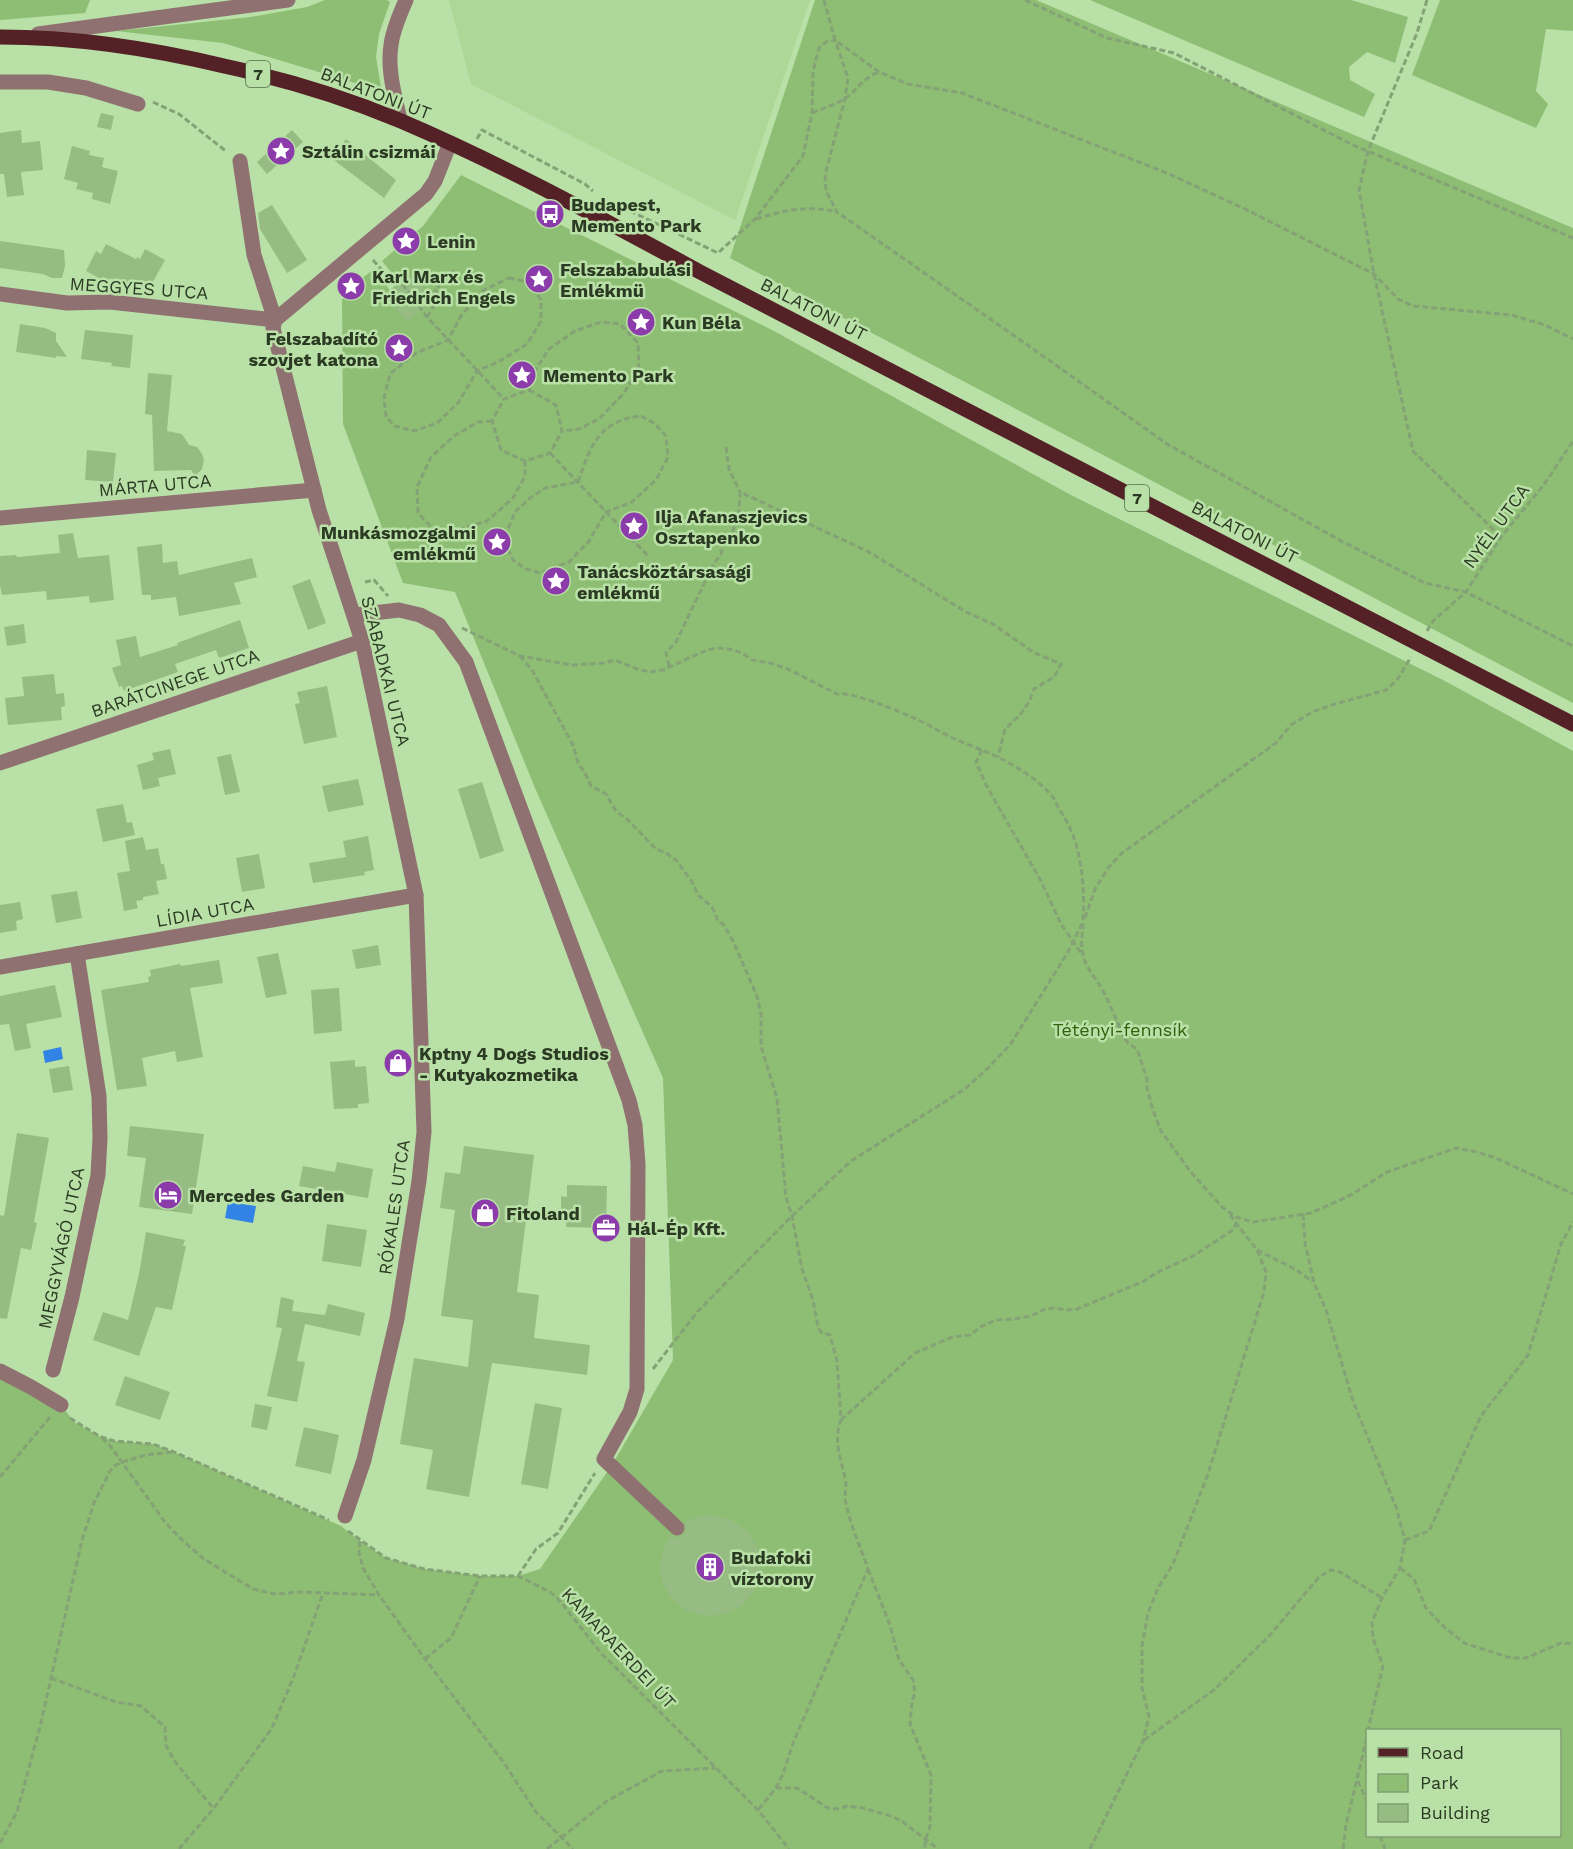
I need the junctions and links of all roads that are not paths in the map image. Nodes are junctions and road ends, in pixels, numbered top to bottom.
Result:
1 (288, 0) edge
2 (406, 0) edge
3 (271, 1) edge
4 (0, 38) edge
5 (19, 38) junction
6 (0, 82) edge
7 (138, 104) road end
8 (400, 120) junction
9 (450, 143) junction
10 (240, 161) road end
11 (0, 294) edge
12 (275, 320) junction
13 (314, 490) junction
14 (0, 518) edge
15 (355, 615) junction
16 (362, 641) junction
17 (1573, 724) edge
18 (0, 763) edge
19 (416, 895) junction
20 (77, 954) junction
21 (0, 967) edge
22 (53, 1370) dead end
23 (0, 1371) edge
24 (61, 1405) road end
25 (339, 1521) road end
26 (677, 1528) dead end

1 - 3 street
2 - 8 street
3 - 5 street
4 - 5 main road, BALATONI ÚT / 7
5 - 8 main road, BALATONI ÚT / 7
6 - 7 street
8 - 9 main road, BALATONI ÚT / 7
9 - 12 street
9 - 17 main road, BALATONI ÚT / 7
10 - 12 street, SZABADKAI UTCA
11 - 12 street, MEGGYES UTCA
12 - 13 street, SZABADKAI UTCA
13 - 14 street, MÁRTA UTCA
13 - 15 street, SZABADKAI UTCA
15 - 16 street, SZABADKAI UTCA
15 - 26 street
16 - 18 street, BARÁTCINEGE UTCA
16 - 19 street, SZABADKAI UTCA
19 - 20 street, LÍDIA UTCA
19 - 25 street, RÓKALES UTCA
20 - 21 street, LÍDIA UTCA
20 - 22 street, MEGGYVÁGÓ UTCA
23 - 24 street

